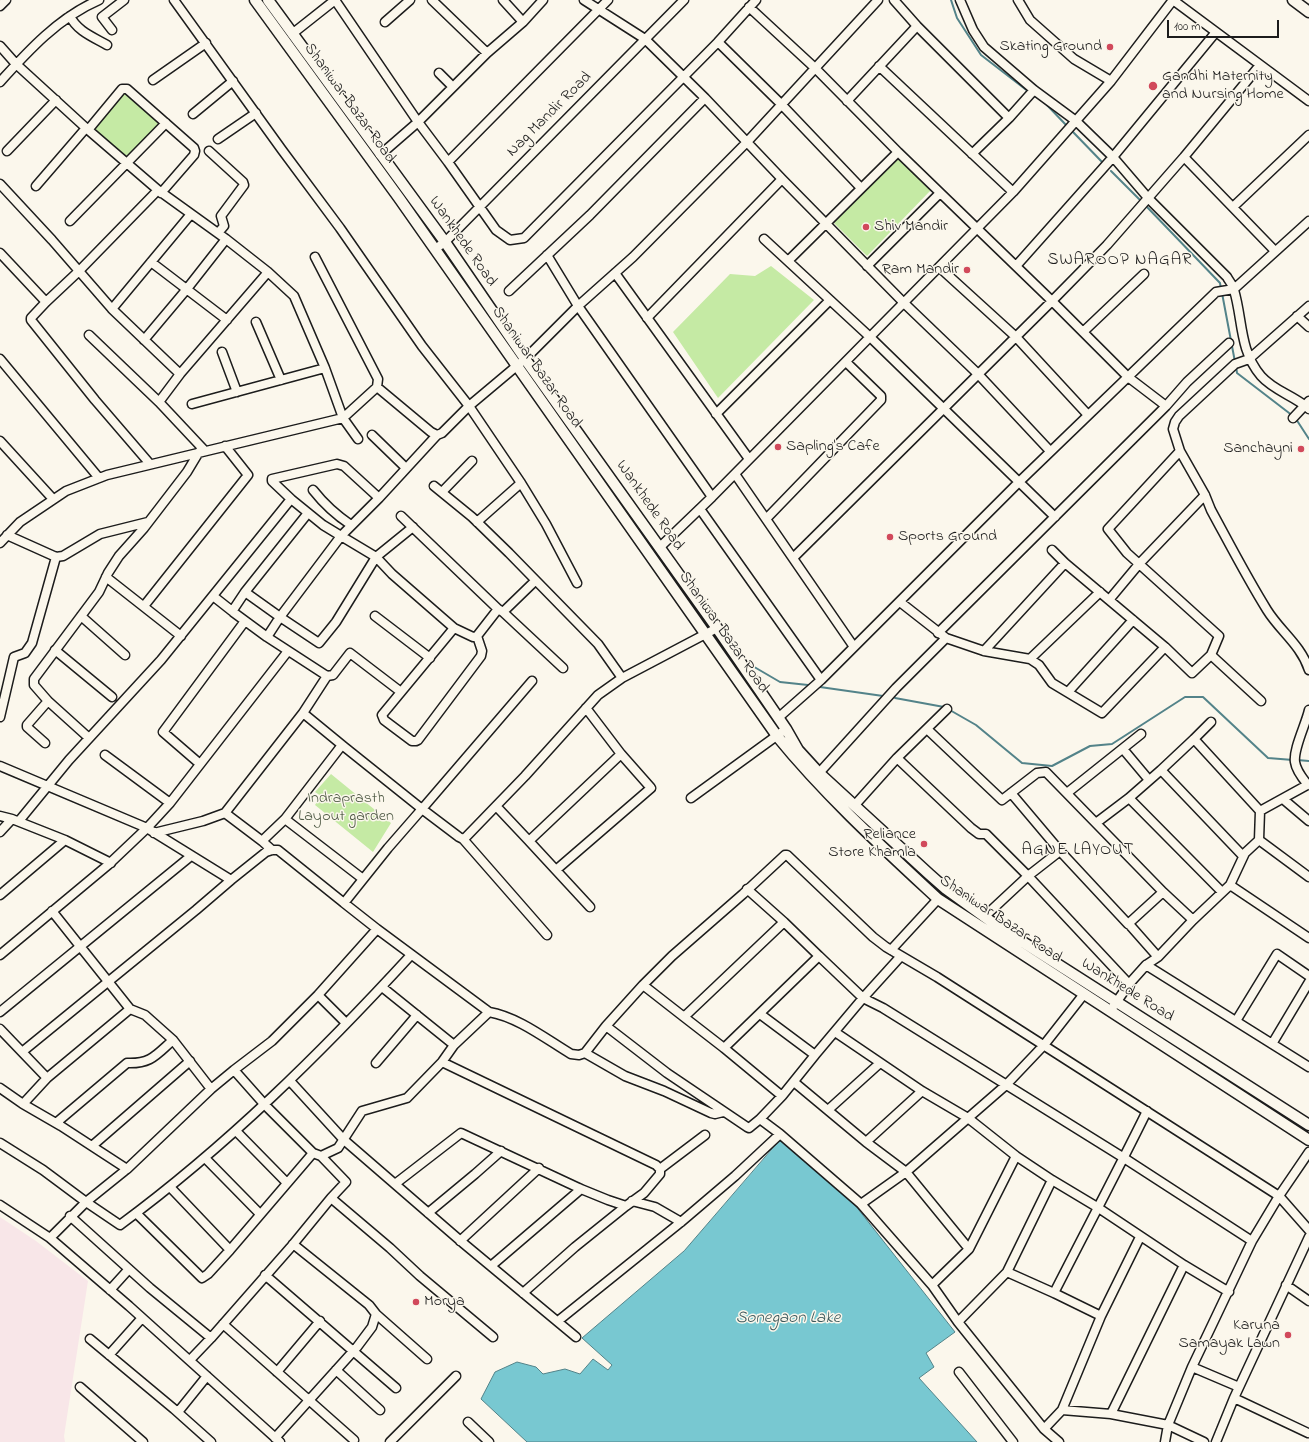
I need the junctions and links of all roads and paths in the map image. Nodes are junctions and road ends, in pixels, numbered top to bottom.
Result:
1 (6, 0) edge
2 (99, 0) edge
3 (124, 0) edge
4 (174, 0) edge
5 (255, 0) edge
6 (268, 0) edge
7 (335, 0) edge
8 (410, 0) edge
9 (432, 0) edge
10 (503, 0) edge
11 (543, 0) edge
12 (584, 0) edge
13 (608, 0) edge
14 (684, 0) edge
15 (756, 0) edge
16 (878, 0) edge
17 (894, 0) edge
18 (960, 0) edge
19 (1018, 0) edge
20 (1173, 0) edge
21 (1293, 0) edge
22 (0, 6) edge
23 (749, 7) junction
24 (598, 10) junction
25 (1309, 12) edge
26 (70, 16) junction
27 (385, 22) dead end
28 (523, 22) junction
29 (917, 26) junction
30 (112, 30) dead end
31 (1216, 32) junction
32 (292, 34) junction
33 (645, 39) junction
34 (718, 42) junction
35 (206, 43) junction
36 (107, 45) dead end
37 (0, 46) edge
38 (487, 53) junction
39 (16, 64) junction
40 (1260, 65) junction
41 (879, 66) junction
42 (815, 68) junction
43 (439, 73) dead end
44 (684, 77) junction
45 (153, 80) dead end
46 (233, 81) junction
47 (0, 82) edge
48 (1111, 82) junction
49 (453, 87) junction
50 (1034, 90) junction
51 (705, 98) junction
52 (56, 100) junction
53 (1309, 101) edge
54 (847, 102) junction
55 (781, 104) junction
56 (256, 113) junction
57 (193, 114) dead end
58 (1009, 118) junction
59 (1076, 121) junction
60 (418, 122) junction
61 (166, 123) junction
62 (87, 129) junction
63 (1309, 135) edge
64 (218, 139) dead end
65 (747, 142) junction
66 (7, 151) dead end
67 (209, 151) dead end
68 (898, 152) junction
69 (972, 154) junction
70 (380, 155) junction
71 (1113, 157) junction
72 (1184, 157) junction
73 (126, 162) junction
74 (448, 162) junction
75 (782, 179) junction
76 (0, 184) edge
77 (36, 186) dead end
78 (861, 188) junction
79 (160, 192) junction
80 (1013, 192) junction
81 (940, 193) junction
82 (1148, 199) junction
83 (479, 206) junction
84 (1233, 207) junction
85 (191, 214) junction
86 (70, 221) dead end
87 (1309, 221) edge
88 (826, 224) junction
89 (977, 229) junction
90 (218, 233) junction
91 (226, 239) junction
92 (764, 239) dead end
93 (445, 242) junction
94 (435, 250) junction
95 (1275, 251) junction
96 (0, 253) edge
97 (547, 255) junction
98 (315, 257) dead end
99 (788, 261) junction
100 (151, 262) junction
101 (867, 266) junction
102 (1016, 266) junction
103 (939, 267) junction
104 (79, 271) junction
105 (268, 272) junction
106 (615, 273) junction
107 (1144, 274) dead end
108 (1230, 289) junction
109 (186, 290) junction
110 (509, 291) dead end
111 (830, 300) junction
112 (1052, 301) junction
113 (46, 302) junction
114 (904, 303) junction
115 (578, 306) junction
116 (1309, 306) edge
117 (112, 309) junction
118 (1297, 316) junction
119 (647, 318) junction
120 (227, 320) junction
121 (256, 322) dead end
122 (1309, 327) edge
123 (1083, 332) junction
124 (89, 335) dead end
125 (870, 337) junction
126 (1016, 337) junction
127 (144, 340) junction
128 (1229, 343) dead end
129 (222, 352) dead end
130 (0, 359) edge
131 (525, 359) junction
132 (1249, 359) junction
133 (846, 362) junction
134 (517, 366) junction
135 (325, 368) junction
136 (180, 374) junction
137 (978, 374) junction
138 (1128, 377) junction
139 (282, 380) junction
140 (376, 387) junction
141 (237, 392) junction
142 (159, 402) junction
143 (192, 404) dead end
144 (469, 406) junction
145 (1166, 406) junction
146 (1306, 406) edge
147 (944, 408) junction
148 (716, 414) junction
149 (1088, 415) junction
150 (343, 418) junction
151 (1293, 418) dead end
152 (372, 435) dead end
153 (436, 435) junction
154 (358, 439) dead end
155 (0, 441) edge
156 (225, 446) junction
157 (202, 451) junction
158 (1050, 451) junction
159 (1180, 451) junction
160 (749, 459) junction
161 (472, 461) dead end
162 (150, 464) junction
163 (406, 468) junction
164 (735, 474) junction
165 (99, 478) junction
166 (1019, 482) junction
167 (521, 483) junction
168 (434, 486) dead end
169 (313, 490) dead end
170 (442, 492) junction
171 (1205, 495) junction
172 (712, 497) junction
173 (379, 498) junction
174 (53, 499) junction
175 (291, 499) junction
176 (700, 509) junction
177 (308, 513) junction
178 (402, 516) dead end
179 (1055, 517) junction
180 (766, 519) junction
181 (148, 522) junction
182 (477, 522) junction
183 (351, 525) junction
184 (413, 527) junction
185 (7, 535) junction
186 (341, 536) junction
187 (0, 543) edge
188 (660, 547) junction
189 (1052, 550) dead end
190 (56, 556) junction
191 (376, 558) junction
192 (793, 558) junction
193 (1065, 563) junction
194 (1139, 564) junction
195 (106, 577) junction
196 (535, 581) junction
197 (577, 583) dead end
198 (245, 592) junction
199 (1100, 592) junction
200 (213, 596) junction
201 (1109, 600) junction
202 (900, 602) junction
203 (144, 606) junction
204 (232, 611) junction
205 (501, 611) junction
206 (81, 616) junction
207 (375, 616) dead end
208 (280, 617) junction
209 (1133, 620) junction
210 (245, 621) junction
211 (454, 628) junction
212 (717, 628) junction
213 (938, 633) junction
214 (706, 634) junction
215 (181, 636) junction
216 (477, 636) junction
217 (267, 637) junction
218 (946, 638) junction
219 (854, 647) junction
220 (1165, 647) junction
221 (55, 650) junction
222 (288, 651) junction
223 (984, 651) junction
224 (1210, 654) junction
225 (125, 655) dead end
226 (430, 658) junction
227 (1030, 659) junction
228 (563, 668) dead end
229 (1309, 670) edge
230 (327, 676) junction
231 (622, 678) junction
232 (532, 680) dead end
233 (821, 680) junction
234 (401, 692) junction
235 (1068, 692) junction
236 (112, 697) dead end
237 (48, 700) junction
238 (1261, 701) dead end
239 (586, 708) junction
240 (947, 709) dead end
241 (1309, 710) edge
242 (303, 713) junction
243 (0, 717) edge
244 (778, 718) junction
245 (1211, 722) dead end
246 (786, 729) junction
247 (927, 729) junction
248 (1141, 734) dead end
249 (777, 736) junction
250 (89, 738) junction
251 (1194, 739) junction
252 (45, 743) dead end
253 (342, 745) junction
254 (1123, 749) junction
255 (622, 754) junction
256 (105, 755) dead end
257 (897, 758) junction
258 (200, 764) junction
259 (0, 766) edge
260 (1161, 770) junction
261 (819, 773) junction
262 (1149, 780) junction
263 (1308, 784) edge
264 (48, 786) junction
265 (1011, 793) junction
266 (1067, 793) junction
267 (691, 798) dead end
268 (1129, 798) junction
269 (1283, 799) junction
270 (170, 803) junction
271 (496, 806) junction
272 (854, 806) junction
273 (422, 809) junction
274 (1260, 811) junction
275 (225, 813) junction
276 (0, 816) edge
277 (285, 819) junction
278 (15, 820) junction
279 (1309, 821) edge
280 (1096, 823) junction
281 (150, 830) junction
282 (0, 832) edge
283 (463, 839) junction
284 (65, 840) junction
285 (1259, 840) junction
286 (262, 841) junction
287 (529, 841) junction
288 (272, 850) junction
289 (1060, 851) junction
290 (191, 856) junction
291 (1243, 856) junction
292 (111, 863) junction
293 (556, 870) junction
294 (1028, 876) junction
295 (1309, 877) edge
296 (363, 879) junction
297 (231, 880) junction
298 (1230, 885) junction
299 (747, 889) junction
300 (1163, 892) junction
301 (1222, 892) junction
302 (0, 896) edge
303 (938, 899) junction
304 (344, 903) junction
305 (590, 907) dead end
306 (52, 911) junction
307 (984, 916) junction
308 (1193, 920) junction
309 (784, 922) junction
310 (1128, 923) junction
311 (377, 930) junction
312 (547, 935) dead end
313 (1309, 938) edge
314 (81, 946) junction
315 (891, 950) junction
316 (0, 955) edge
317 (411, 955) junction
318 (819, 956) junction
319 (902, 956) junction
320 (1158, 957) junction
321 (1146, 965) junction
322 (1309, 976) edge
323 (107, 982) junction
324 (1309, 982) edge
325 (1129, 984) junction
326 (642, 985) junction
327 (382, 987) junction
328 (1084, 994) junction
329 (318, 995) junction
330 (863, 998) junction
331 (1117, 1002) junction
332 (130, 1009) junction
333 (1111, 1011) junction
334 (0, 1012) edge
335 (489, 1012) junction
336 (760, 1014) junction
337 (416, 1015) junction
338 (684, 1017) junction
339 (1236, 1021) junction
340 (346, 1023) junction
341 (606, 1026) junction
342 (0, 1029) edge
343 (835, 1032) junction
344 (173, 1040) junction
345 (1272, 1044) junction
346 (454, 1045) junction
347 (1044, 1045) junction
348 (724, 1048) junction
349 (22, 1052) junction
350 (585, 1053) junction
351 (815, 1055) junction
352 (190, 1061) junction
353 (442, 1062) junction
354 (376, 1063) dead end
355 (880, 1063) junction
356 (1309, 1067) edge
357 (234, 1070) junction
358 (47, 1078) junction
359 (290, 1081) junction
360 (794, 1082) junction
361 (1006, 1085) junction
362 (0, 1088) edge
363 (211, 1090) junction
364 (922, 1091) junction
365 (782, 1096) junction
366 (23, 1104) junction
367 (265, 1105) junction
368 (828, 1110) junction
369 (1146, 1111) junction
370 (724, 1112) junction
371 (968, 1118) junction
372 (760, 1119) junction
373 (56, 1123) junction
374 (1309, 1125) edge
375 (236, 1131) junction
376 (780, 1134) junction
377 (705, 1135) dead end
378 (344, 1140) junction
379 (1309, 1140) edge
380 (866, 1142) junction
381 (0, 1143) edge
382 (92, 1146) junction
383 (501, 1151) junction
384 (1309, 1152) edge
385 (313, 1153) junction
386 (321, 1156) junction
387 (1016, 1156) junction
388 (205, 1158) junction
389 (1124, 1158) junction
390 (539, 1168) junction
391 (127, 1169) junction
392 (660, 1169) junction
393 (906, 1172) junction
394 (1052, 1180) junction
395 (287, 1183) junction
396 (395, 1184) junction
397 (170, 1187) junction
398 (581, 1189) junction
399 (1279, 1196) junction
400 (331, 1198) junction
401 (86, 1202) junction
402 (629, 1204) junction
403 (861, 1204) junction
404 (0, 1205) edge
405 (1097, 1207) junction
406 (136, 1213) junction
407 (428, 1213) junction
408 (260, 1214) junction
409 (70, 1216) junction
410 (681, 1222) junction
411 (1309, 1230) edge
412 (1140, 1237) junction
413 (50, 1238) junction
414 (1309, 1238) edge
415 (1252, 1240) junction
416 (460, 1241) junction
417 (293, 1244) junction
418 (969, 1249) junction
419 (230, 1250) junction
420 (1184, 1265) junction
421 (491, 1266) junction
422 (129, 1269) junction
423 (1007, 1272) junction
424 (265, 1275) junction
425 (932, 1284) junction
426 (1286, 1285) junction
427 (110, 1290) junction
428 (1228, 1292) junction
429 (524, 1293) junction
430 (1054, 1293) junction
431 (1309, 1301) edge
432 (376, 1314) junction
433 (1102, 1316) junction
434 (142, 1318) junction
435 (320, 1321) junction
436 (558, 1321) junction
437 (958, 1322) junction
438 (223, 1324) junction
439 (493, 1337) dead end
440 (576, 1337) dead end
441 (211, 1338) junction
442 (90, 1339) dead end
443 (354, 1351) junction
444 (108, 1355) junction
445 (427, 1359) dead end
446 (190, 1360) junction
447 (1192, 1367) junction
448 (336, 1370) junction
449 (277, 1372) junction
450 (959, 1372) dead end
451 (207, 1376) junction
452 (456, 1376) dead end
453 (80, 1387) dead end
454 (1239, 1387) junction
455 (396, 1388) dead end
456 (1234, 1398) junction
457 (309, 1400) junction
458 (380, 1410) dead end
459 (1062, 1410) junction
460 (178, 1412) junction
461 (1111, 1414) junction
462 (468, 1422) dead end
463 (1168, 1425) junction
464 (1044, 1429) junction
465 (1308, 1433) dead end
466 (278, 1440) edge
467 (354, 1440) dead end
468 (143, 1442) edge
469 (211, 1442) edge
470 (390, 1442) edge
471 (489, 1442) edge
472 (1013, 1442) edge
473 (1059, 1442) edge
474 (1165, 1442) edge
475 (1204, 1442) edge
476 (1216, 1442) edge

1 - 22 street
2 - 26 street
3 - 30 street
4 - 35 street
5 - 94 main road, Shaniwar Bazar Road
6 - 32 main road, Wankhede Road
7 - 32 street
7 - 60 street
8 - 27 street
9 - 38 street
10 - 28 street
11 - 28 street
12 - 24 street
13 - 24 street
14 - 33 street, Nag Mandir Road
15 - 23 street
16 - 42 street
17 - 29 street
18 - 50 street
19 - 48 street
20 - 31 street
20 - 48 street
21 - 25 main road
23 - 34 street
23 - 42 street
24 - 33 street
24 - 74 street
26 - 36 street
26 - 39 street
28 - 38 street
29 - 41 street
29 - 58 street
31 - 40 street
31 - 71 street
32 - 70 main road, Wankhede Road
33 - 44 street
33 - 83 street, Nag Mandir Road
34 - 44 street
34 - 55 street
35 - 45 street
35 - 46 street
37 - 39 street
38 - 49 street
39 - 47 street
39 - 52 street
40 - 53 street
40 - 72 street
41 - 54 street
41 - 69 street
42 - 54 street
42 - 55 street
43 - 49 street
44 - 51 street
44 - 83 street
46 - 56 street
46 - 57 street
48 - 59 street
49 - 60 street
50 - 58 street
50 - 59 street
51 - 65 street
51 - 97 street
52 - 62 street
52 - 66 street
54 - 68 street
55 - 65 street
55 - 78 street
56 - 64 street
56 - 144 street
58 - 69 street
59 - 71 street
59 - 80 street
60 - 70 street
60 - 74 street
61 - 62 street
61 - 73 street
61 - 79 street
62 - 73 street
62 - 77 street
63 - 84 street
65 - 75 street
65 - 106 street
67 - 90 street
68 - 78 street
68 - 81 street
69 - 80 street
70 - 93 main road, Wankhede Road
71 - 82 street
71 - 102 street
72 - 82 street
72 - 84 street
73 - 79 street
73 - 86 street
74 - 83 street
75 - 88 street
75 - 119 street
76 - 104 street
78 - 88 street
79 - 85 street
79 - 104 street
80 - 89 street
81 - 89 street
81 - 101 street
82 - 108 street
82 - 112 street
83 - 93 street, Nag Mandir Road
84 - 95 street
85 - 90 street
85 - 100 street
87 - 95 street
88 - 99 street
88 - 101 street
89 - 102 street
89 - 103 street
90 - 91 street
91 - 105 street
91 - 109 street
92 - 99 street
93 - 94 street, Nag Mandir Road
93 - 131 main road, Wankhede Road
94 - 134 main road, Shaniwar Bazar Road
95 - 108 street
96 - 113 street
97 - 110 street
97 - 115 street
98 - 140 street
99 - 111 street
100 - 109 street
100 - 117 street
101 - 114 street
102 - 112 street
103 - 114 street
103 - 126 street
104 - 113 street
104 - 117 street
105 - 120 street
105 - 135 street
106 - 115 street
106 - 119 street
107 - 123 street
108 - 132 street
108 - 138 street
109 - 120 street
109 - 127 street
111 - 125 street
111 - 148 street
112 - 123 street
112 - 126 street
113 - 162 street
114 - 125 street
114 - 137 street
115 - 131 street
115 - 172 street
116 - 118 street
117 - 127 street
118 - 122 street
118 - 132 street
119 - 148 street
120 - 136 street
121 - 139 street
123 - 138 street
124 - 142 street
125 - 133 street
125 - 147 street
126 - 137 street
126 - 149 street
127 - 136 street
128 - 145 street
129 - 141 street
130 - 165 street
131 - 134 street
131 - 188 main road, Wankhede Road
132 - 146 street
132 - 159 street
133 - 160 street
133 - 180 street
134 - 144 street
134 - 214 main road, Shaniwar Bazar Road
135 - 139 street
135 - 150 street
136 - 142 street
137 - 147 street
137 - 158 street
138 - 145 street
138 - 149 street
139 - 141 street
140 - 150 street
140 - 153 street
141 - 143 street
142 - 157 street
144 - 153 street
144 - 167 street
145 - 179 street
146 - 151 street
147 - 166 street
147 - 192 street
148 - 160 street
149 - 158 street
150 - 154 street
150 - 156 street
152 - 163 street
153 - 163 street
155 - 174 street
156 - 157 street
156 - 203 street
157 - 162 street
157 - 181 street
158 - 166 street
159 - 171 street
159 - 194 street
160 - 164 street
161 - 170 street
162 - 165 street
163 - 173 street
164 - 172 street
164 - 180 street
165 - 174 street
166 - 179 street
166 - 202 street
167 - 182 street
167 - 197 street
168 - 170 street
169 - 183 street
170 - 182 street
171 - 194 street
171 - 229 street
172 - 176 street
173 - 175 street
173 - 183 street
174 - 185 street
175 - 177 street
175 - 200 street
176 - 188 street
176 - 233 street
177 - 186 street
177 - 198 street
178 - 184 street
179 - 213 street
180 - 192 street
181 - 190 street
181 - 195 street
182 - 196 street
183 - 186 street
184 - 191 street
184 - 205 street
185 - 187 street
185 - 190 street
186 - 191 street
186 - 208 street
188 - 212 main road, Wankhede Road
189 - 193 street
190 - 243 street
191 - 208 street
191 - 211 street
192 - 219 street
193 - 199 street
193 - 223 street
194 - 201 street
194 - 224 street
195 - 203 street
195 - 206 street
196 - 205 street
196 - 231 street
198 - 204 street
198 - 208 street
199 - 201 street
199 - 227 street
200 - 204 street
200 - 215 street
201 - 209 street
202 - 213 street
202 - 219 street
203 - 215 street
204 - 210 street
205 - 216 street
205 - 228 street
206 - 221 street
206 - 225 street
207 - 226 street
208 - 217 street
209 - 220 street
209 - 235 street
210 - 217 street
210 - 258 street
211 - 216 street
211 - 226 street
212 - 214 street
212 - 244 main road, Wankhede Road
213 - 218 street
214 - 231 street
214 - 249 main road, Shaniwar Bazar Road
215 - 250 street
216 - 234 street
217 - 222 street
218 - 223 street
218 - 261 street
219 - 233 street
220 - 224 street
220 - 235 street
221 - 236 street
221 - 237 street
222 - 230 street
222 - 258 street
223 - 227 street
224 - 238 street
226 - 234 street
227 - 235 street
230 - 234 street
230 - 242 street
231 - 239 street
232 - 273 street
233 - 244 street
237 - 250 street
237 - 252 street
239 - 255 street
239 - 271 street
240 - 247 street
241 - 263 street
242 - 253 street
242 - 275 street
244 - 246 main road, Wankhede Road
245 - 251 street
246 - 249 street
246 - 261 main road, Wankhede Road
247 - 257 street
247 - 265 street
248 - 254 street
249 - 267 street
249 - 303 main road, Shaniwar Bazar Road
250 - 264 street
251 - 260 street
251 - 274 street
253 - 273 street
253 - 277 street
254 - 262 street
254 - 266 street
255 - 287 street
255 - 293 street
256 - 270 street
257 - 272 street
257 - 294 street
258 - 270 street
259 - 264 street
260 - 262 street
260 - 291 street
261 - 272 main road, Wankhede Road
262 - 268 street
263 - 269 street
264 - 278 street
264 - 281 street
265 - 266 street
265 - 289 street
266 - 280 street
268 - 280 street
268 - 301 street
269 - 274 street
269 - 279 street
270 - 281 street
271 - 283 street
271 - 287 street
272 - 307 main road, Wankhede Road
273 - 283 street
273 - 296 street
274 - 285 street
275 - 281 street
275 - 286 street
276 - 278 street
277 - 286 street
277 - 296 street
278 - 282 street
278 - 284 street
280 - 300 street
281 - 290 street
281 - 292 street
283 - 312 street
284 - 292 street
284 - 302 street
285 - 291 street
285 - 295 street
286 - 288 street
287 - 293 street
288 - 297 street
288 - 304 street
289 - 294 street
289 - 310 street
290 - 297 street
290 - 314 street
291 - 298 street
292 - 306 street
293 - 305 street
294 - 307 street
294 - 325 street
296 - 304 street
297 - 323 street
298 - 301 street
298 - 313 street
299 - 309 street
299 - 315 street
299 - 326 street
300 - 308 street
300 - 310 street
301 - 308 street
303 - 315 street
303 - 328 main road, Shaniwar Bazar Road
304 - 311 street
306 - 314 street
306 - 316 street
307 - 331 main road, Wankhede Road
308 - 320 street
309 - 318 street
309 - 338 street
310 - 320 street
311 - 317 street
311 - 329 street
314 - 323 street
314 - 334 street
315 - 319 street
317 - 327 street
317 - 335 street
318 - 330 street
318 - 336 street
319 - 330 street
319 - 347 street
320 - 321 street
321 - 325 street
321 - 339 street
322 - 339 street
323 - 332 street
323 - 349 street
324 - 345 street
325 - 331 street
326 - 338 street
326 - 341 street
327 - 337 street
327 - 340 street
328 - 333 main road, Shaniwar Bazar Road
328 - 347 street
329 - 340 street
329 - 357 street
330 - 343 street
330 - 361 street
331 - 333 street
331 - 374 main road, Wankhede Road
332 - 344 street
332 - 358 street
333 - 379 main road, Shaniwar Bazar Road
335 - 346 street
335 - 350 street
336 - 348 street
336 - 351 street
337 - 346 street
337 - 354 street
338 - 348 street
339 - 345 street
340 - 359 street
341 - 350 street
341 - 370 street
342 - 349 street
343 - 351 street
343 - 355 street
344 - 352 street
344 - 373 street
345 - 356 street
346 - 353 street
347 - 361 street
347 - 369 street
348 - 365 street
349 - 358 street
350 - 370 street
351 - 360 street
352 - 363 street
352 - 382 street
353 - 378 street
353 - 392 street
355 - 364 street
355 - 368 street
357 - 363 street
357 - 367 street
358 - 366 street
359 - 367 street
359 - 378 street
360 - 365 street
360 - 368 street
361 - 371 street
361 - 389 street
362 - 366 street
363 - 391 street
364 - 371 street
364 - 380 street
365 - 372 street
366 - 373 street
367 - 375 street
367 - 385 street
368 - 380 street
369 - 389 street
369 - 399 street
370 - 372 street
371 - 387 street
371 - 393 street
372 - 376 street
373 - 382 street
375 - 388 street
375 - 395 street
376 - 403 street
376 - 410 street
377 - 392 street
378 - 386 street
378 - 396 street
380 - 393 street
381 - 401 street
382 - 391 street
383 - 390 street
383 - 396 street
383 - 407 street
384 - 399 street
385 - 386 street
385 - 395 street
386 - 400 street
387 - 394 street
387 - 418 street
388 - 397 street
388 - 408 street
389 - 405 street
389 - 415 street
390 - 398 street
390 - 416 street
391 - 401 street
392 - 402 street
393 - 403 street
393 - 418 street
394 - 405 street
394 - 423 street
395 - 408 street
396 - 407 street
397 - 406 street
397 - 419 street
398 - 402 street
398 - 421 street
399 - 411 street
399 - 415 street
400 - 417 street
400 - 439 street
401 - 406 street
401 - 409 street
402 - 410 street
402 - 429 street
403 - 425 street
404 - 413 street
405 - 412 street
405 - 430 street
406 - 419 street
407 - 416 street
408 - 419 street
409 - 413 street
409 - 422 street
410 - 436 street
412 - 420 street
412 - 433 street
413 - 427 street
414 - 426 street
415 - 428 street
416 - 421 street
417 - 424 street
417 - 432 street
418 - 425 street
420 - 428 street
420 - 461 street
421 - 429 street
422 - 427 street
422 - 441 street
423 - 430 street
423 - 437 street
424 - 435 street
424 - 438 street
425 - 437 street
426 - 431 street
426 - 454 street
427 - 434 street
428 - 447 street
429 - 436 street
430 - 433 street
432 - 443 street
432 - 445 street
433 - 459 street
434 - 444 street
434 - 446 street
435 - 443 street
435 - 449 street
436 - 440 street
437 - 464 street
438 - 441 street
438 - 449 street
441 - 446 street
442 - 444 street
443 - 448 street
443 - 455 street
444 - 460 street
446 - 451 street
447 - 454 street
447 - 463 street
448 - 457 street
448 - 458 street
449 - 457 street
450 - 472 street
451 - 460 street
451 - 466 street
452 - 470 street
453 - 468 street
454 - 456 street
456 - 465 street
456 - 476 street
457 - 466 street
457 - 467 street
459 - 461 street
459 - 464 street
460 - 469 street
461 - 463 street
462 - 471 street
463 - 474 street
463 - 475 street
464 - 473 street

